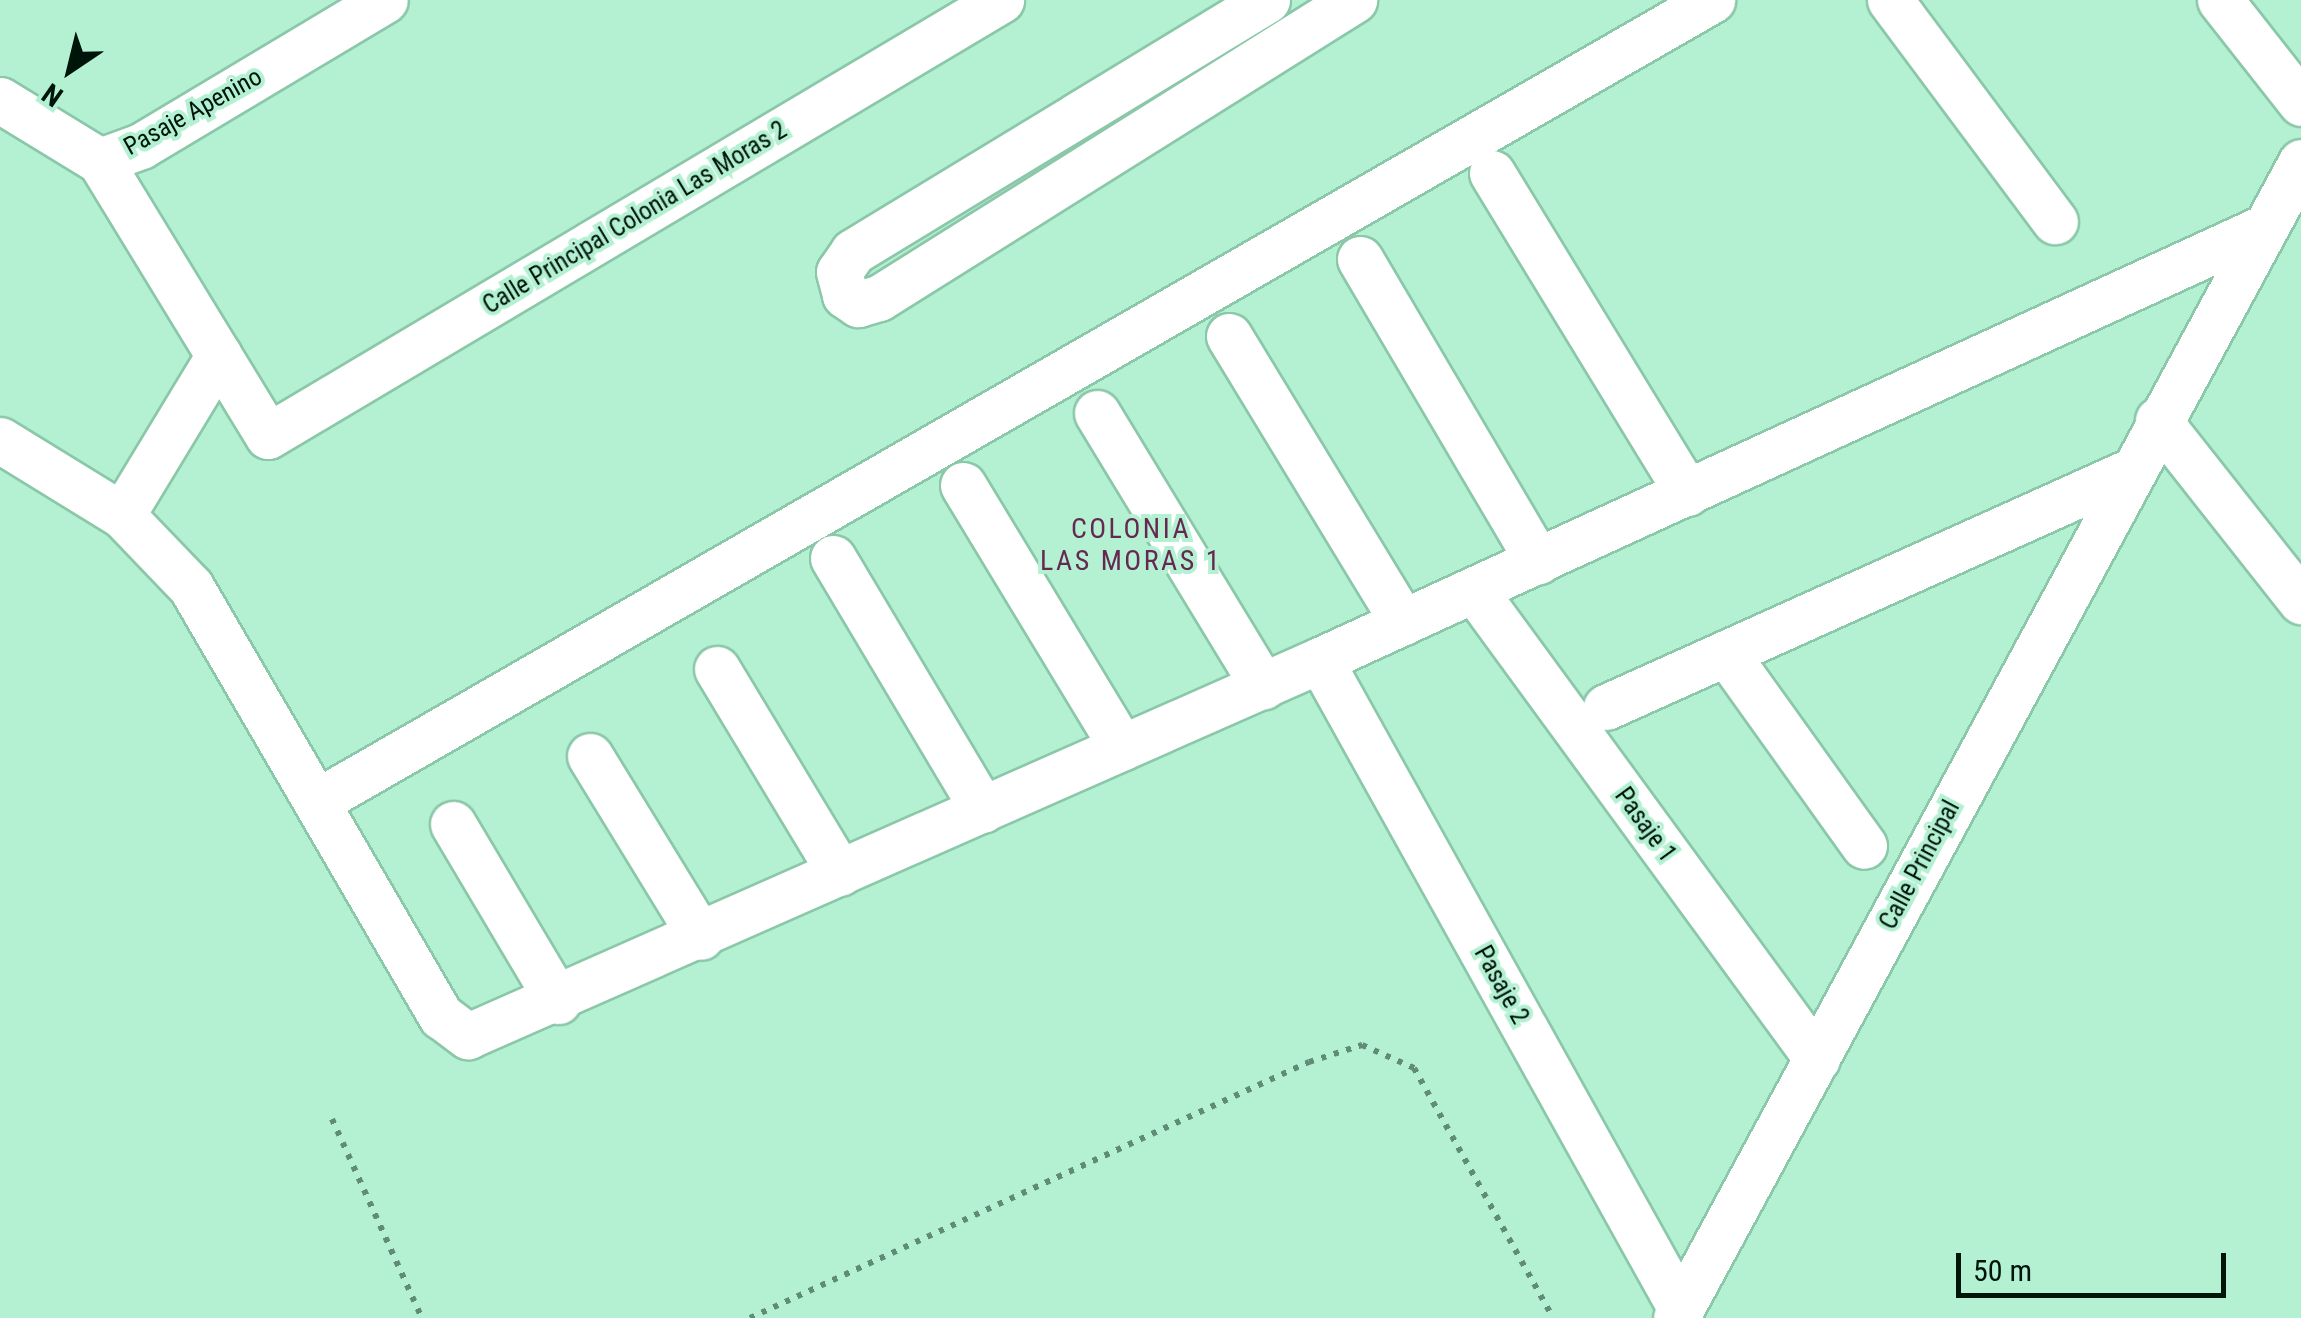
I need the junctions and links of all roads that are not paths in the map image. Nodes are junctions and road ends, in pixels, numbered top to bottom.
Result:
1 (385, 0) edge
2 (1001, 0) edge
3 (1354, 0) edge
4 (1712, 0) edge
5 (1890, 0) edge
6 (2220, 0) edge
7 (1244, 6) edge
8 (1262, 57) junction
9 (0, 100) edge
10 (2301, 103) edge
11 (100, 161) junction
12 (2301, 162) edge
13 (1492, 173) dead end
14 (2056, 221) dead end
15 (2266, 227) junction
16 (1360, 260) dead end
17 (1230, 336) dead end
18 (219, 355) junction
19 (1097, 413) dead end
20 (2158, 420) junction
21 (0, 440) edge
22 (2131, 471) junction
23 (963, 485) dead end
24 (1687, 492) junction
25 (122, 515) junction
26 (833, 558) dead end
27 (1538, 560) junction
28 (1474, 590) junction
29 (2301, 602) edge
30 (1403, 622) junction
31 (1726, 653) junction
32 (1320, 660) junction
33 (717, 670) dead end
34 (1263, 686) junction
35 (1606, 707) dead end
36 (1122, 748) junction
37 (590, 756) dead end
38 (318, 801) junction
39 (983, 810) junction
40 (453, 824) dead end
41 (1864, 846) dead end
42 (840, 873) junction
43 (701, 937) junction
44 (558, 1001) junction
45 (1817, 1059) junction
46 (1678, 1313) edge

1 - 11 street, Pasaje Apenino
2 - 18 street, Calle Principal Colonia Las Moras 2
3 - 8 street
4 - 38 street
5 - 14 street
6 - 10 street
7 - 8 street
7 - 8 street
9 - 11 street, Pasaje Apenino
11 - 18 street
12 - 15 street, Calle Principal
13 - 24 street
15 - 20 street, Calle Principal
15 - 24 street
16 - 27 street
17 - 30 street
18 - 25 street
19 - 34 street
20 - 22 street, Calle Principal
20 - 29 street
21 - 25 street
22 - 31 street
22 - 45 street, Calle Principal
23 - 36 street
24 - 27 street
25 - 38 street
26 - 39 street
27 - 28 street
28 - 30 street
28 - 45 street, Pasaje 1
30 - 32 street
31 - 35 street
31 - 41 street
32 - 34 street
32 - 46 street, Pasaje 2
33 - 42 street
34 - 36 street
36 - 39 street
37 - 43 street
38 - 44 street
39 - 42 street
40 - 44 street
42 - 43 street
43 - 44 street
45 - 46 street, Calle Principal

